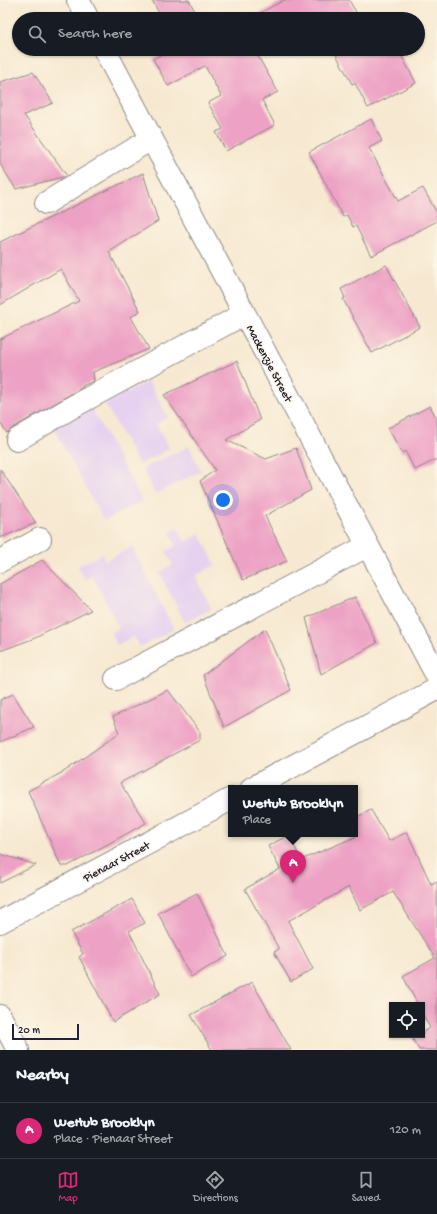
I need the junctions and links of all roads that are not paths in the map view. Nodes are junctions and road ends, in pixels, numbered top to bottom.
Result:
1 (78, 0) edge
2 (84, 12) edge
3 (108, 56) edge
4 (151, 138) junction
5 (46, 203) dead end
6 (244, 314) junction
7 (17, 440) dead end
8 (40, 539) dead end
9 (367, 546) junction
10 (0, 561) edge
11 (437, 676) edge
12 (116, 679) dead end
13 (437, 689) edge
14 (258, 785) edge
15 (228, 801) edge
16 (0, 922) edge
17 (0, 1016) edge
18 (18, 1050) edge

1 - 2 street
3 - 4 street, Mackenzie Street
4 - 5 street
4 - 6 street, Mackenzie Street
6 - 7 street
6 - 9 street, Mackenzie Street
8 - 10 street
9 - 11 street, Mackenzie Street
9 - 12 street
13 - 14 street
15 - 16 street, Pienaar Street
17 - 18 street

